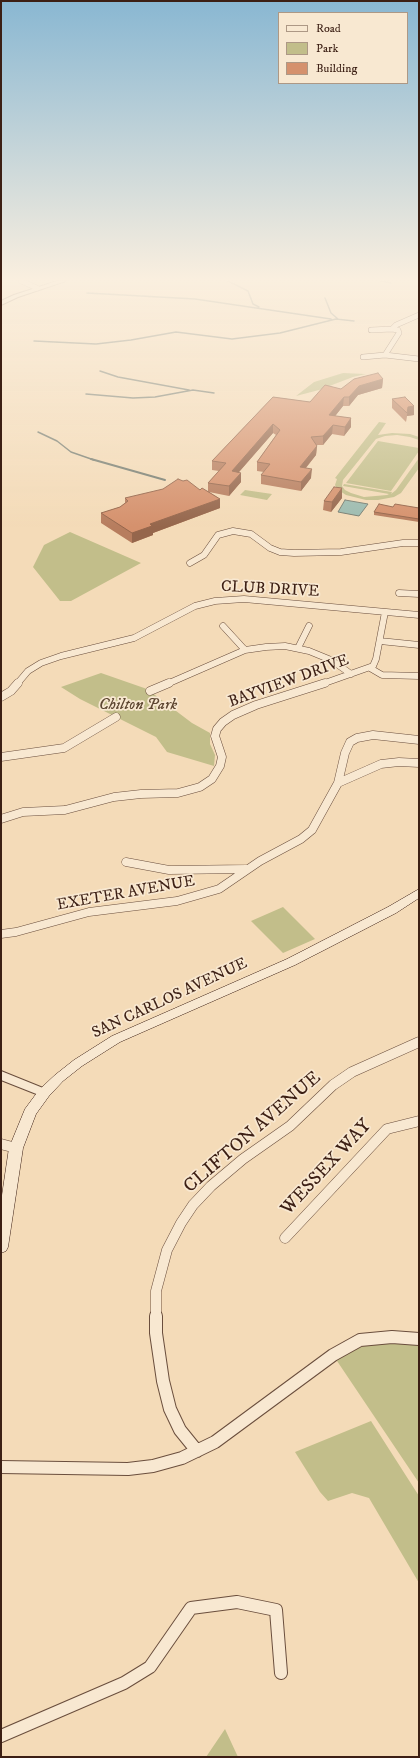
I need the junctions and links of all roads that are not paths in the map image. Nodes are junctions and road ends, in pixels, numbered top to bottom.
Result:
1 (419, 543) edge
2 (190, 563) dead end
3 (399, 592) dead end
4 (419, 594) edge
5 (385, 612) junction
6 (419, 615) edge
7 (223, 626) dead end
8 (309, 626) dead end
9 (380, 642) junction
10 (419, 645) edge
11 (298, 648) junction
12 (245, 650) junction
13 (370, 668) junction
14 (351, 674) junction
15 (419, 676) edge
16 (150, 691) dead end
17 (1, 697) edge
18 (116, 717) dead end
19 (419, 740) edge
20 (1, 757) edge
21 (419, 763) edge
22 (338, 783) junction
23 (1, 819) edge
24 (126, 862) dead end
25 (247, 869) junction
26 (419, 893) edge
27 (1, 934) edge
28 (419, 1042) edge
29 (1, 1075) edge
30 (44, 1093) junction
31 (419, 1121) edge
32 (1, 1144) edge
33 (16, 1148) junction
34 (285, 1238) dead end
35 (1, 1247) edge
36 (419, 1339) edge
37 (197, 1451) junction
38 (1, 1467) edge
39 (281, 1673) dead end
40 (1, 1736) edge

1 - 2 street
3 - 4 street
5 - 6 street, CLUB DRIVE
5 - 9 street, BAYVIEW DRIVE
5 - 17 street, CLUB DRIVE
7 - 12 street
8 - 11 street
9 - 10 street
9 - 13 street, BAYVIEW DRIVE
11 - 12 street
11 - 14 street
12 - 16 street
13 - 14 street, BAYVIEW DRIVE
13 - 15 street
14 - 23 street, BAYVIEW DRIVE
18 - 20 street
19 - 22 street, EXETER AVENUE
21 - 22 street
22 - 25 street, EXETER AVENUE
24 - 25 street
25 - 27 street, EXETER AVENUE
26 - 30 main road, SAN CARLOS AVENUE
28 - 37 street, CLIFTON AVENUE
29 - 30 street
30 - 33 main road, SAN CARLOS AVENUE
31 - 34 street, WESSEX WAY
32 - 33 street
33 - 35 main road, SAN CARLOS AVENUE
36 - 37 street
37 - 38 street
39 - 40 street

